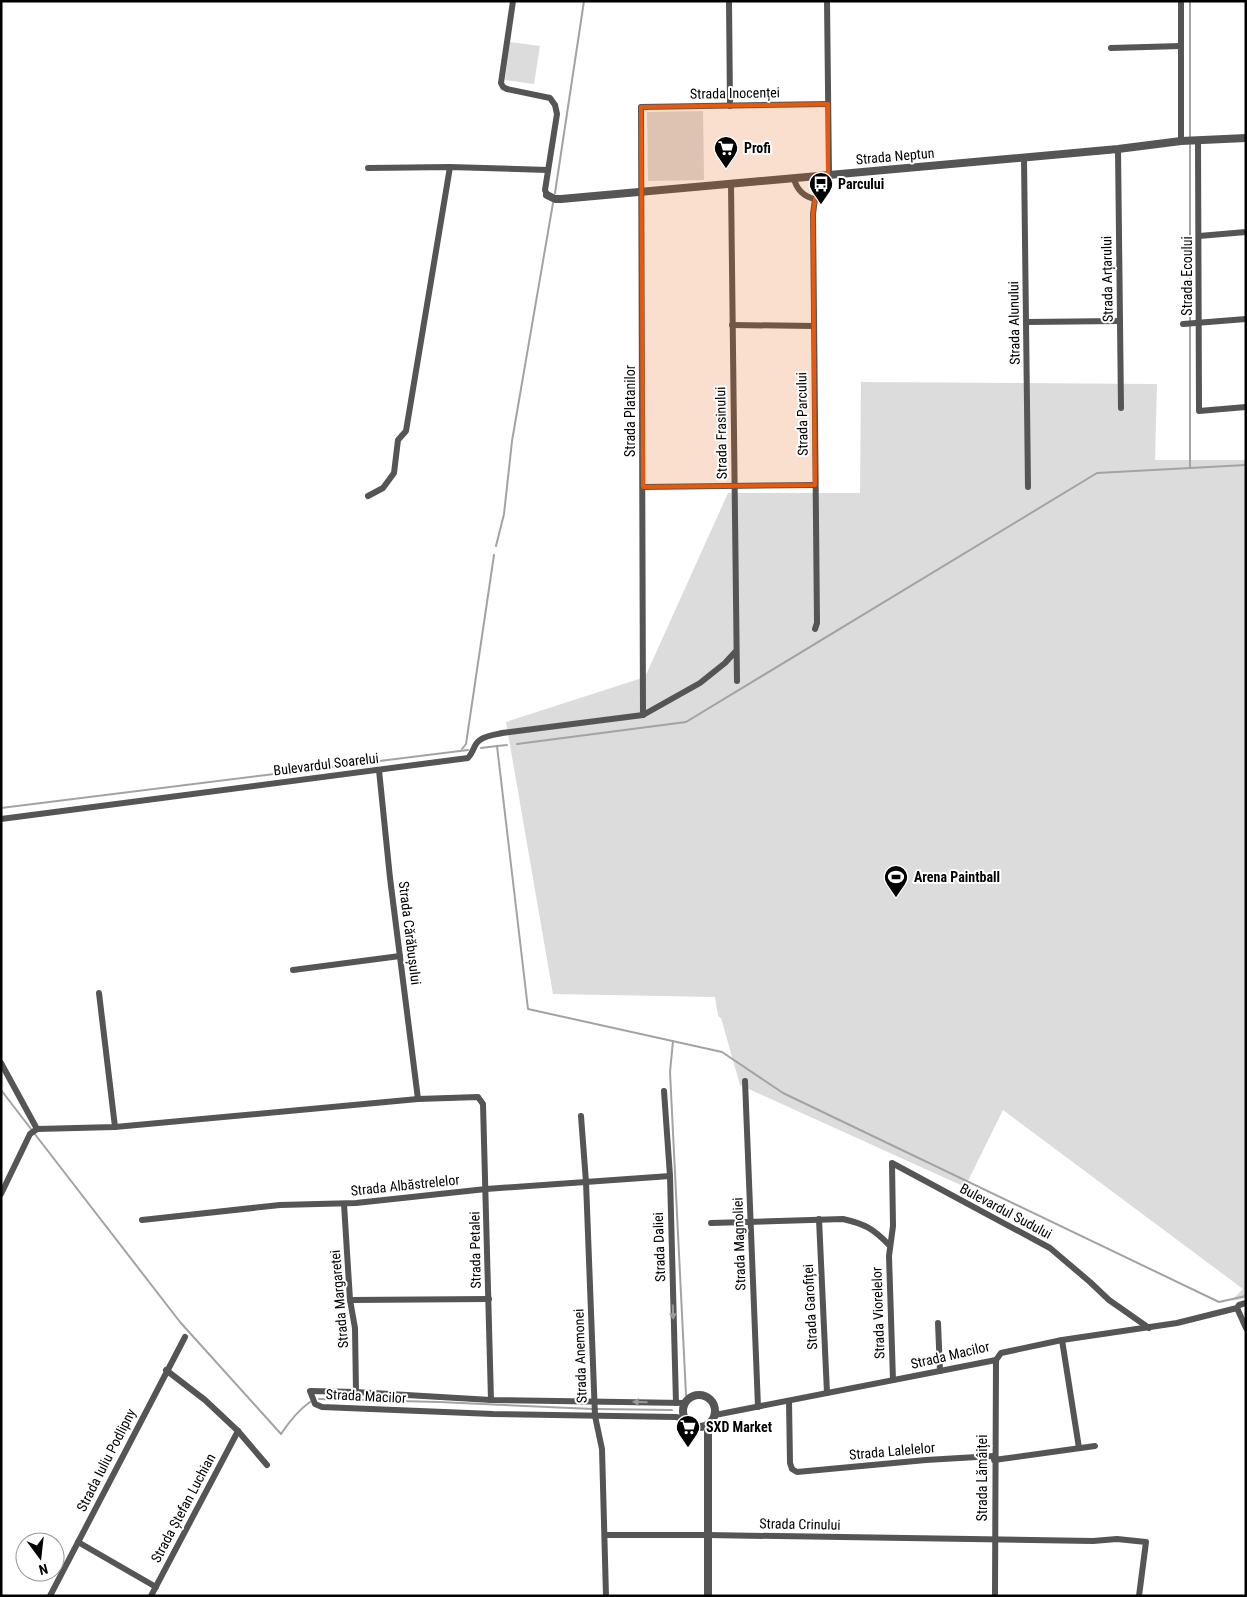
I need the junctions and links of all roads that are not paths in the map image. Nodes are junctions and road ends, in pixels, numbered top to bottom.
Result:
1 (513, 1) edge
2 (729, 1) edge
3 (827, 1) edge
4 (1181, 1) edge
5 (1181, 46) junction
6 (1111, 48) dead end
7 (828, 104) junction
8 (730, 106) junction
9 (641, 107) joint
10 (1246, 138) edge
11 (1190, 141) junction
12 (1118, 149) junction
13 (1024, 158) junction
14 (450, 167) junction
15 (368, 168) dead end
16 (548, 170) junction
17 (829, 175) junction
18 (794, 178) junction
19 (732, 184) junction
20 (642, 192) junction
21 (547, 195) joint
22 (815, 199) junction
23 (1246, 232) edge
24 (1199, 236) junction
25 (1246, 319) edge
26 (1120, 321) junction
27 (1026, 322) junction
28 (1197, 323) junction
29 (1185, 324) dead end
30 (732, 325) junction
31 (814, 326) junction
32 (1246, 407) edge
33 (1122, 408) dead end
34 (815, 485) junction
35 (643, 486) junction
36 (734, 486) junction
37 (1028, 487) dead end
38 (368, 496) dead end
39 (815, 629) dead end
40 (736, 651) junction
41 (737, 681) dead end
42 (643, 715) junction
43 (379, 770) junction
44 (1, 818) edge
45 (400, 956) junction
46 (293, 970) dead end
47 (99, 993) dead end
48 (1, 1063) edge
49 (745, 1080) dead end
50 (664, 1091) dead end
51 (418, 1099) junction
52 (581, 1116) dead end
53 (115, 1127) junction
54 (37, 1129) junction
55 (892, 1163) joint
56 (670, 1176) junction
57 (4, 1182) edge
58 (586, 1182) junction
59 (486, 1190) junction
60 (1, 1194) edge
61 (344, 1204) junction
62 (819, 1219) junction
63 (142, 1220) dead end
64 (750, 1221) junction
65 (711, 1223) dead end
66 (889, 1245) junction
67 (489, 1299) junction
68 (350, 1300) junction
69 (1246, 1303) edge
70 (1237, 1308) junction
71 (938, 1323) dead end
72 (1149, 1328) junction
73 (1246, 1328) edge
74 (185, 1336) dead end
75 (1062, 1340) junction
76 (996, 1360) junction
77 (166, 1370) junction
78 (940, 1371) junction
79 (893, 1380) junction
80 (356, 1392) junction
81 (827, 1394) junction
82 (491, 1400) junction
83 (789, 1401) junction
84 (685, 1402) junction
85 (595, 1403) junction
86 (676, 1403) junction
87 (758, 1407) junction
88 (595, 1415) junction
89 (715, 1415) junction
90 (685, 1419) junction
91 (708, 1425) junction
92 (238, 1432) junction
93 (1095, 1446) dead end
94 (1079, 1448) junction
95 (994, 1458) junction
96 (267, 1465) dead end
97 (707, 1535) junction
98 (605, 1536) junction
99 (994, 1540) junction
100 (78, 1542) junction
101 (156, 1587) junction
102 (50, 1596) edge
103 (151, 1596) edge
104 (606, 1596) edge
105 (708, 1596) edge
106 (995, 1596) edge
107 (1139, 1596) edge

1 - 16 street
2 - 8 street
3 - 7 street, Strada Parcului
4 - 5 street, Strada Ecoului
5 - 6 street
5 - 11 street, Strada Ecoului
7 - 8 street, Strada Inocenței
7 - 17 street, Strada Parcului
8 - 9 street, Strada Inocenței
9 - 20 street, Strada Platanilor
10 - 11 street, Strada Neptun
11 - 12 street, Strada Neptun
11 - 24 street, Strada Ecoului
12 - 13 street, Strada Neptun
12 - 26 street, Strada Arțarului
13 - 17 street, Strada Neptun
13 - 27 street, Strada Alunului
14 - 15 street
14 - 16 street
14 - 38 street
16 - 21 street
17 - 18 street, Strada Neptun
17 - 22 street, Strada Parcului
18 - 19 street, Strada Neptun
18 - 22 street
19 - 20 street, Strada Neptun
19 - 30 street, Strada Frasinului
20 - 21 street, Strada Neptun
20 - 35 street, Strada Platanilor
22 - 31 street, Strada Parcului
23 - 24 street
24 - 28 street, Strada Ecoului
25 - 28 street
26 - 27 street
26 - 33 street, Strada Arțarului
27 - 37 street, Strada Alunului
28 - 29 street
28 - 32 street, Strada Ecoului
30 - 31 street
30 - 36 street, Strada Frasinului
31 - 34 street, Strada Parcului
34 - 36 street
34 - 39 street, Strada Parcului
35 - 36 street
35 - 42 street, Strada Platanilor
36 - 40 street, Strada Frasinului
40 - 41 street, Strada Frasinului
40 - 42 street
42 - 43 street, Bulevardul Soarelui
43 - 44 street, Bulevardul Soarelui
43 - 45 street, Strada Cărăbușului
45 - 46 street
45 - 51 street, Strada Cărăbușului
47 - 53 street
48 - 54 street
49 - 64 street, Strada Magnoliei
50 - 56 street, Strada Daliei
51 - 53 street
51 - 59 street, Strada Petalei
52 - 58 street, Strada Anemonei
53 - 54 street
54 - 57 street
55 - 66 street, Strada Viorelelor
55 - 72 street, Bulevardul Sudului
56 - 58 street, Strada Albăstrelelor
56 -> 86 street, Strada Daliei
57 - 60 street
58 - 59 street, Strada Albăstrelelor
58 - 85 street, Strada Anemonei
59 - 61 street, Strada Albăstrelelor
59 - 67 street, Strada Petalei
61 - 63 street, Strada Albăstrelelor
61 - 68 street, Strada Margaretei
62 - 64 street
62 - 66 street
62 - 81 street, Strada Garofiței
64 - 65 street
64 - 87 street, Strada Magnoliei
66 - 79 street, Strada Viorelelor
67 - 68 street
67 - 82 street, Strada Petalei
68 - 80 street, Strada Margaretei
69 - 70 street, Strada Macilor
70 - 72 street, Strada Macilor
70 - 73 street
71 - 78 street
72 - 75 street, Strada Macilor
74 - 77 street, Strada Iuliu Podlipny
75 - 76 street, Strada Macilor
75 - 94 street
76 - 78 street, Strada Macilor
76 - 95 street, Strada Lămâiței
77 - 92 street
77 - 100 street, Strada Iuliu Podlipny
78 - 79 street, Strada Macilor
79 - 81 street, Strada Macilor
80 - 82 street, Strada Macilor
80 - 88 street, Strada Macilor
81 - 83 street, Strada Macilor
82 - 85 street, Strada Macilor
83 - 87 street, Strada Macilor
83 - 95 street, Strada Lalelelor
84 - 86 street, Strada Macilor
84 - 89 street
84 - 90 street
86 -> 85 street, Strada Macilor
85 - 88 street, Strada Anemonei
87 - 89 street, Strada Macilor
88 - 90 street, Strada Macilor
88 - 98 street, Strada Anemonei
89 - 91 street
90 - 91 street
91 - 97 street
92 - 96 street
92 - 101 street, Strada Ștefan Luchian
93 - 94 street, Strada Lalelelor
94 - 95 street, Strada Lalelelor
95 - 99 street, Strada Lămâiței
97 - 98 street, Strada Crinului
97 - 99 street, Strada Crinului
97 - 105 street
98 - 104 street, Strada Anemonei
99 - 106 street, Strada Lămâiței
99 - 107 street, Strada Crinului
100 - 101 street
100 - 102 street, Strada Iuliu Podlipny
101 - 103 street, Strada Ștefan Luchian

